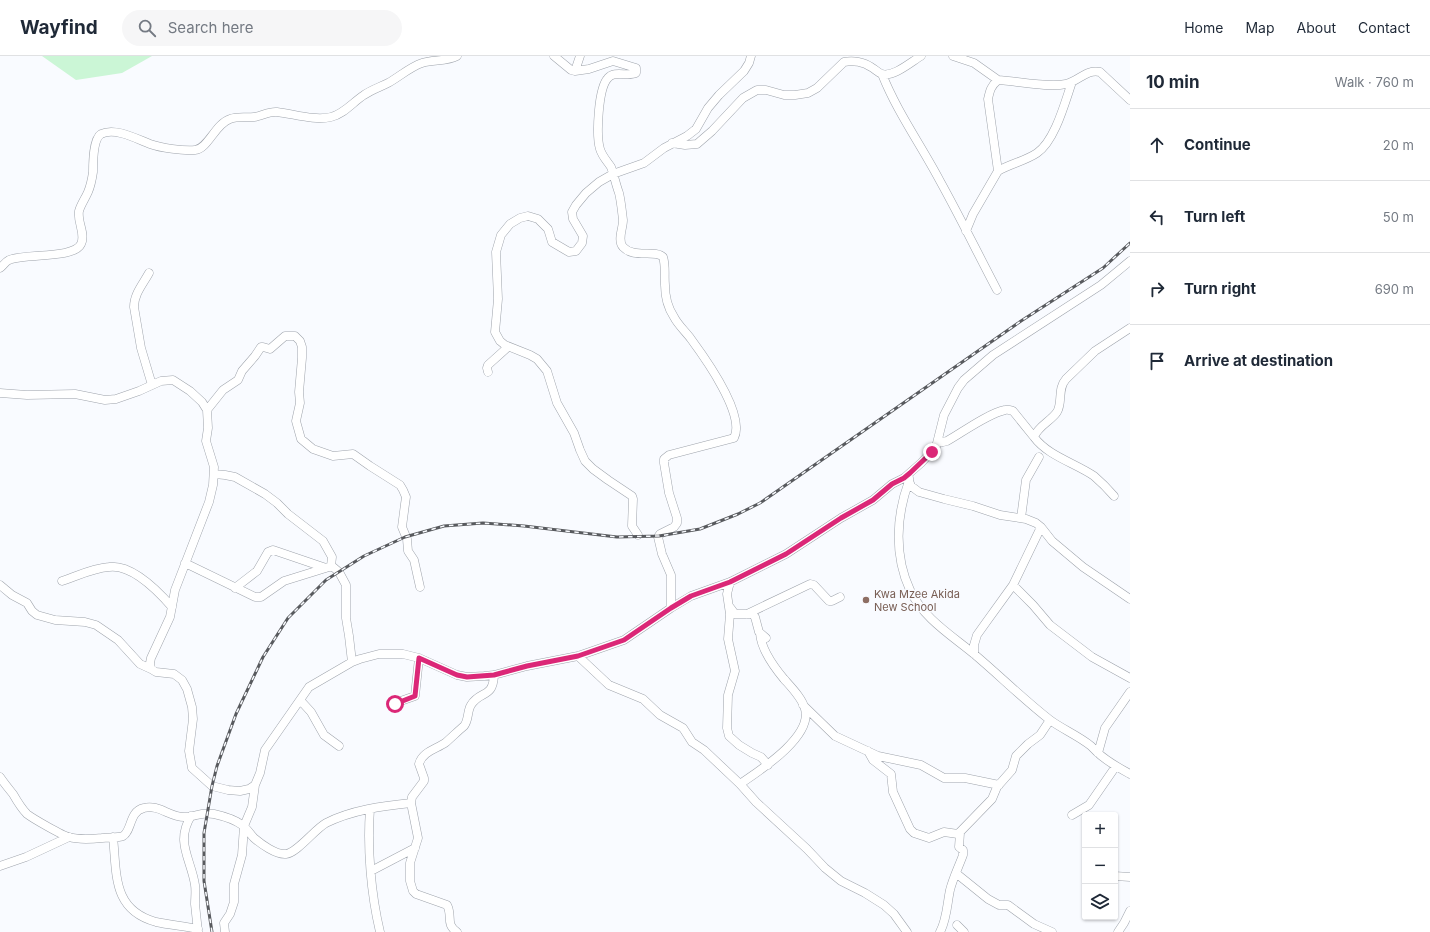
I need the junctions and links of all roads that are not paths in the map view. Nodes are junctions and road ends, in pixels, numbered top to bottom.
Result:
1 (457, 56) edge
2 (554, 56) edge
3 (580, 56) edge
4 (751, 56) edge
5 (921, 56) edge
6 (953, 56) edge
7 (575, 71) junction
8 (882, 74) junction
9 (998, 80) junction
10 (1072, 82) junction
11 (1130, 100) edge
12 (672, 143) junction
13 (998, 172) junction
14 (613, 174) junction
15 (966, 231) junction
16 (1130, 261) edge
17 (0, 268) edge
18 (149, 273) dead end
19 (997, 290) dead end
20 (1130, 328) edge
21 (508, 347) junction
22 (488, 372) dead end
23 (152, 385) junction
24 (0, 393) edge
25 (207, 410) junction
26 (1034, 437) junction
27 (938, 441) junction
28 (1039, 457) dead end
29 (214, 474) junction
30 (909, 477) junction
31 (1114, 496) dead end
32 (1020, 518) junction
33 (1041, 527) junction
34 (638, 535) dead end
35 (185, 563) junction
36 (328, 567) junction
37 (62, 581) dead end
38 (730, 582) junction
39 (0, 585) edge
40 (1014, 586) junction
41 (420, 587) dead end
42 (235, 588) junction
43 (840, 597) dead end
44 (1130, 599) edge
45 (729, 606) junction
46 (172, 607) junction
47 (671, 608) junction
48 (747, 614) junction
49 (974, 654) junction
50 (578, 656) junction
51 (419, 658) junction
52 (352, 662) junction
53 (151, 668) junction
54 (494, 675) junction
55 (1130, 678) edge
56 (1130, 692) edge
57 (300, 700) junction
58 (395, 704) dead end
59 (803, 705) junction
60 (1050, 720) junction
61 (339, 746) dead end
62 (868, 751) junction
63 (1098, 753) junction
64 (768, 765) junction
65 (1116, 766) junction
66 (1130, 774) edge
67 (0, 777) edge
68 (740, 784) junction
69 (255, 785) junction
70 (999, 785) junction
71 (411, 803) junction
72 (370, 809) junction
73 (1072, 815) dead end
74 (192, 816) junction
75 (244, 826) junction
76 (960, 833) junction
77 (69, 837) junction
78 (113, 837) junction
79 (415, 848) junction
80 (0, 866) edge
81 (371, 871) junction
82 (957, 874) junction
83 (1118, 876) edge
84 (1130, 877) edge
85 (1130, 911) edge
86 (957, 925) dead end
87 (198, 930) edge
88 (224, 931) edge
89 (234, 932) edge
90 (380, 932) edge
91 (456, 932) edge
92 (907, 932) edge
93 (940, 932) edge
94 (964, 932) edge
95 (1052, 932) edge
96 (1118, 932) edge

1 - 17 street
2 - 7 street
3 - 7 street
4 - 12 street
5 - 8 street
6 - 9 street
7 - 14 street
8 - 12 street
8 - 15 street
9 - 10 street
9 - 13 street
10 - 11 street
10 - 13 street
12 - 14 street
13 - 15 street
14 - 21 street
14 - 47 street
15 - 19 street
16 - 27 street
18 - 23 street
20 - 26 street
21 - 22 street
21 - 34 street
23 - 24 street
23 - 25 street
25 - 29 street
25 - 41 street
26 - 27 street
26 - 31 street
27 - 30 street
28 - 32 street
29 - 35 street
29 - 36 street
30 - 32 street
30 - 38 street
30 - 49 street
32 - 33 street
33 - 40 street
33 - 44 street
35 - 42 street
35 - 46 street
36 - 42 street
36 - 42 street
36 - 52 street
37 - 46 street
38 - 45 street
38 - 47 street
39 - 53 street
40 - 49 street
40 - 55 street
43 - 48 street
45 - 48 street
45 - 64 street
46 - 53 street
47 - 50 street
48 - 59 street
49 - 60 street
50 - 54 street
50 - 68 street
51 - 52 street
51 - 54 street
51 - 58 street
52 - 57 street
53 - 69 street
54 - 71 street
56 - 63 street
57 - 61 street
57 - 69 street
59 - 62 street
59 - 64 street
60 - 63 street
60 - 70 street
62 - 70 street
62 - 76 street
63 - 65 street
64 - 68 street
65 - 66 street
65 - 73 street
67 - 77 street
68 - 92 street
69 - 75 street
70 - 76 street
71 - 72 street
71 - 79 street
72 - 75 street
72 - 81 street
74 - 75 street
74 - 78 street
74 - 87 street
75 - 88 street
76 - 82 street
77 - 78 street
77 - 80 street
78 - 87 street
79 - 81 street
79 - 91 street
81 - 90 street
82 - 93 street
82 - 95 street
83 - 84 street
85 - 96 street
86 - 94 street
88 - 89 street

